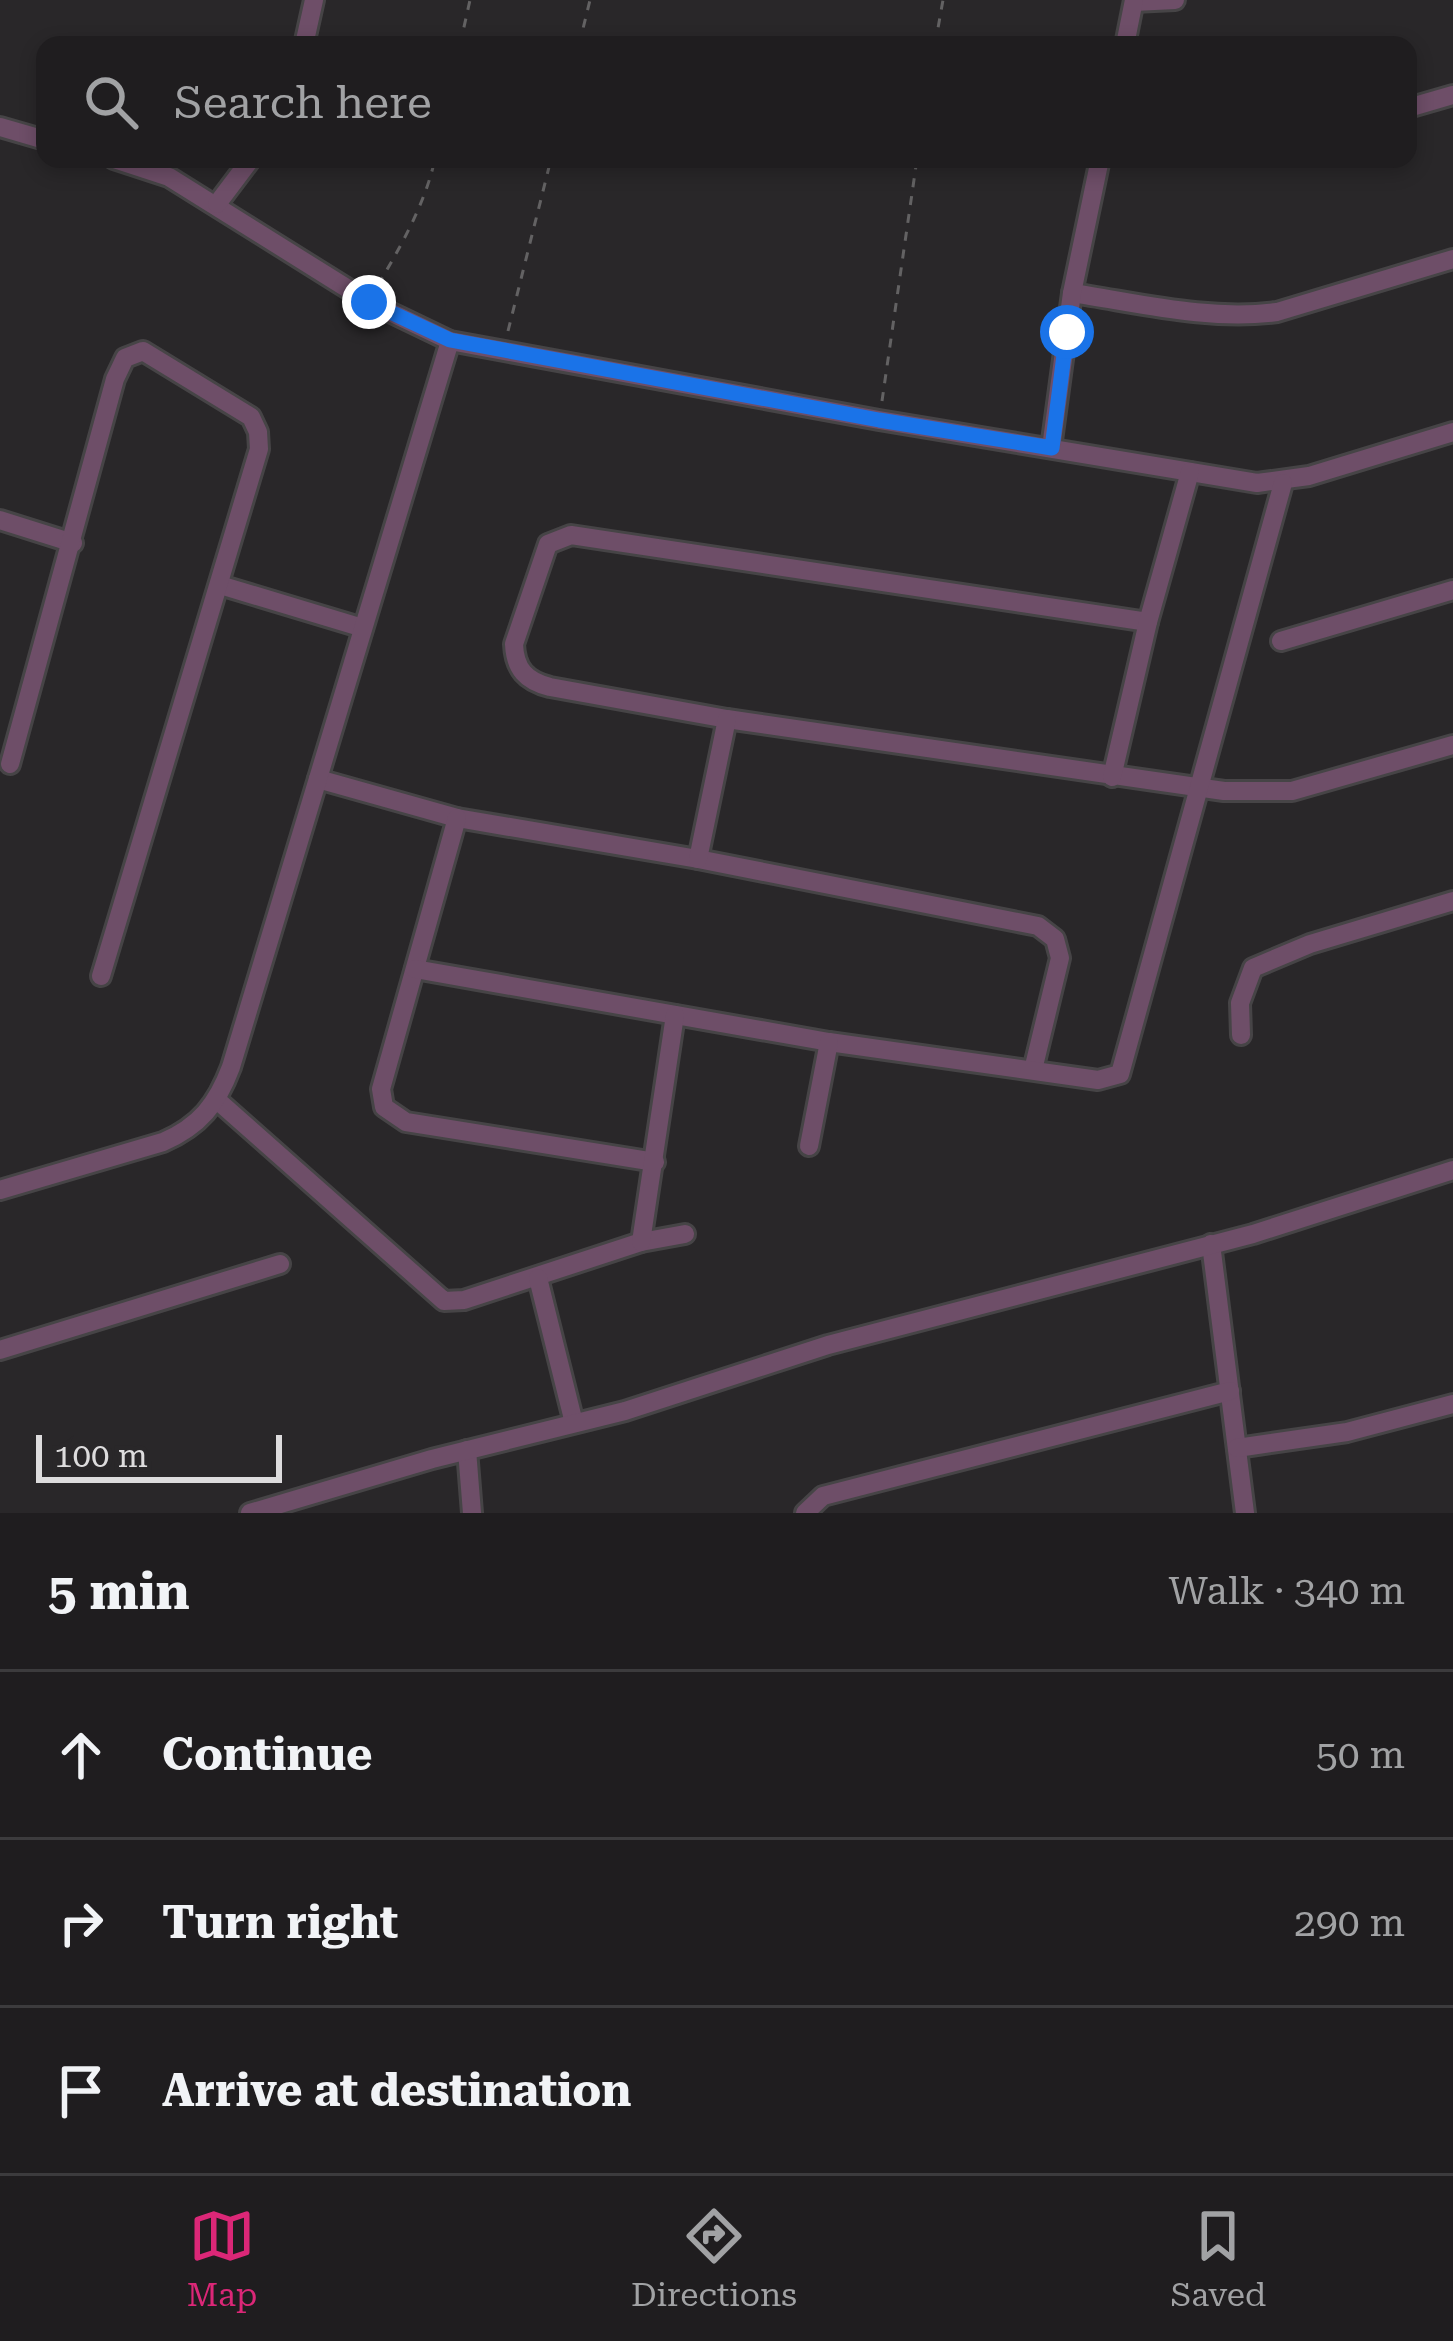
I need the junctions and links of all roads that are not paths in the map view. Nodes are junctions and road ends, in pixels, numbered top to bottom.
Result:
1 (314, 0) edge
2 (1175, 0) edge
3 (1134, 1) edge
4 (306, 36) edge
5 (1127, 36) edge
6 (1453, 94) edge
7 (1417, 105) edge
8 (0, 127) edge
9 (36, 137) edge
10 (142, 168) edge
11 (244, 168) edge
12 (1098, 168) edge
13 (217, 204) junction
14 (1453, 259) edge
15 (1072, 293) junction
16 (450, 340) junction
17 (1453, 432) edge
18 (1052, 448) junction
19 (1190, 472) junction
20 (1283, 483) junction
21 (0, 520) edge
22 (73, 543) junction
23 (220, 585) junction
24 (1453, 590) edge
25 (1148, 622) junction
26 (363, 628) junction
27 (1281, 641) dead end
28 (728, 719) junction
29 (1453, 745) edge
30 (10, 764) dead end
31 (1112, 778) junction
32 (318, 779) junction
33 (1199, 788) junction
34 (458, 818) junction
35 (698, 859) junction
36 (1453, 901) edge
37 (415, 969) junction
38 (101, 976) dead end
39 (676, 1015) junction
40 (1241, 1035) dead end
41 (829, 1042) junction
42 (1033, 1070) junction
43 (217, 1100) junction
44 (809, 1146) dead end
45 (655, 1162) junction
46 (1453, 1170) edge
47 (0, 1190) edge
48 (685, 1234) dead end
49 (641, 1242) junction
50 (1211, 1244) junction
51 (280, 1264) dead end
52 (538, 1278) junction
53 (0, 1350) edge
54 (1230, 1391) junction
55 (1453, 1404) edge
56 (574, 1423) junction
57 (1237, 1448) junction
58 (467, 1450) junction
59 (252, 1513) edge
60 (472, 1513) edge
61 (805, 1513) edge
62 (1245, 1513) edge

1 - 4 street
2 - 3 street
3 - 5 street
6 - 7 street
8 - 9 street
10 - 13 street
11 - 13 street
12 - 15 street
13 - 16 street
14 - 15 street
15 - 18 street
16 - 18 street
16 - 26 street
17 - 20 street
18 - 19 street
19 - 20 street
19 - 25 street
20 - 33 street
21 - 22 street
22 - 23 street
22 - 30 street
23 - 26 street
23 - 38 street
24 - 27 street
25 - 28 street
25 - 31 street
26 - 32 street
28 - 31 street
28 - 35 street
29 - 33 street
31 - 33 street
32 - 34 street
32 - 43 street
33 - 42 street
34 - 35 street
34 - 37 street
35 - 42 street
36 - 40 street
37 - 39 street
37 - 45 street
39 - 41 street
39 - 45 street
41 - 42 street
41 - 44 street
43 - 47 street
43 - 52 street
45 - 49 street
46 - 50 street
48 - 49 street
49 - 52 street
50 - 54 street
50 - 56 street
51 - 53 street
52 - 56 street
54 - 57 street
54 - 61 street
55 - 57 street
56 - 58 street
57 - 62 street
58 - 59 street
58 - 60 street

